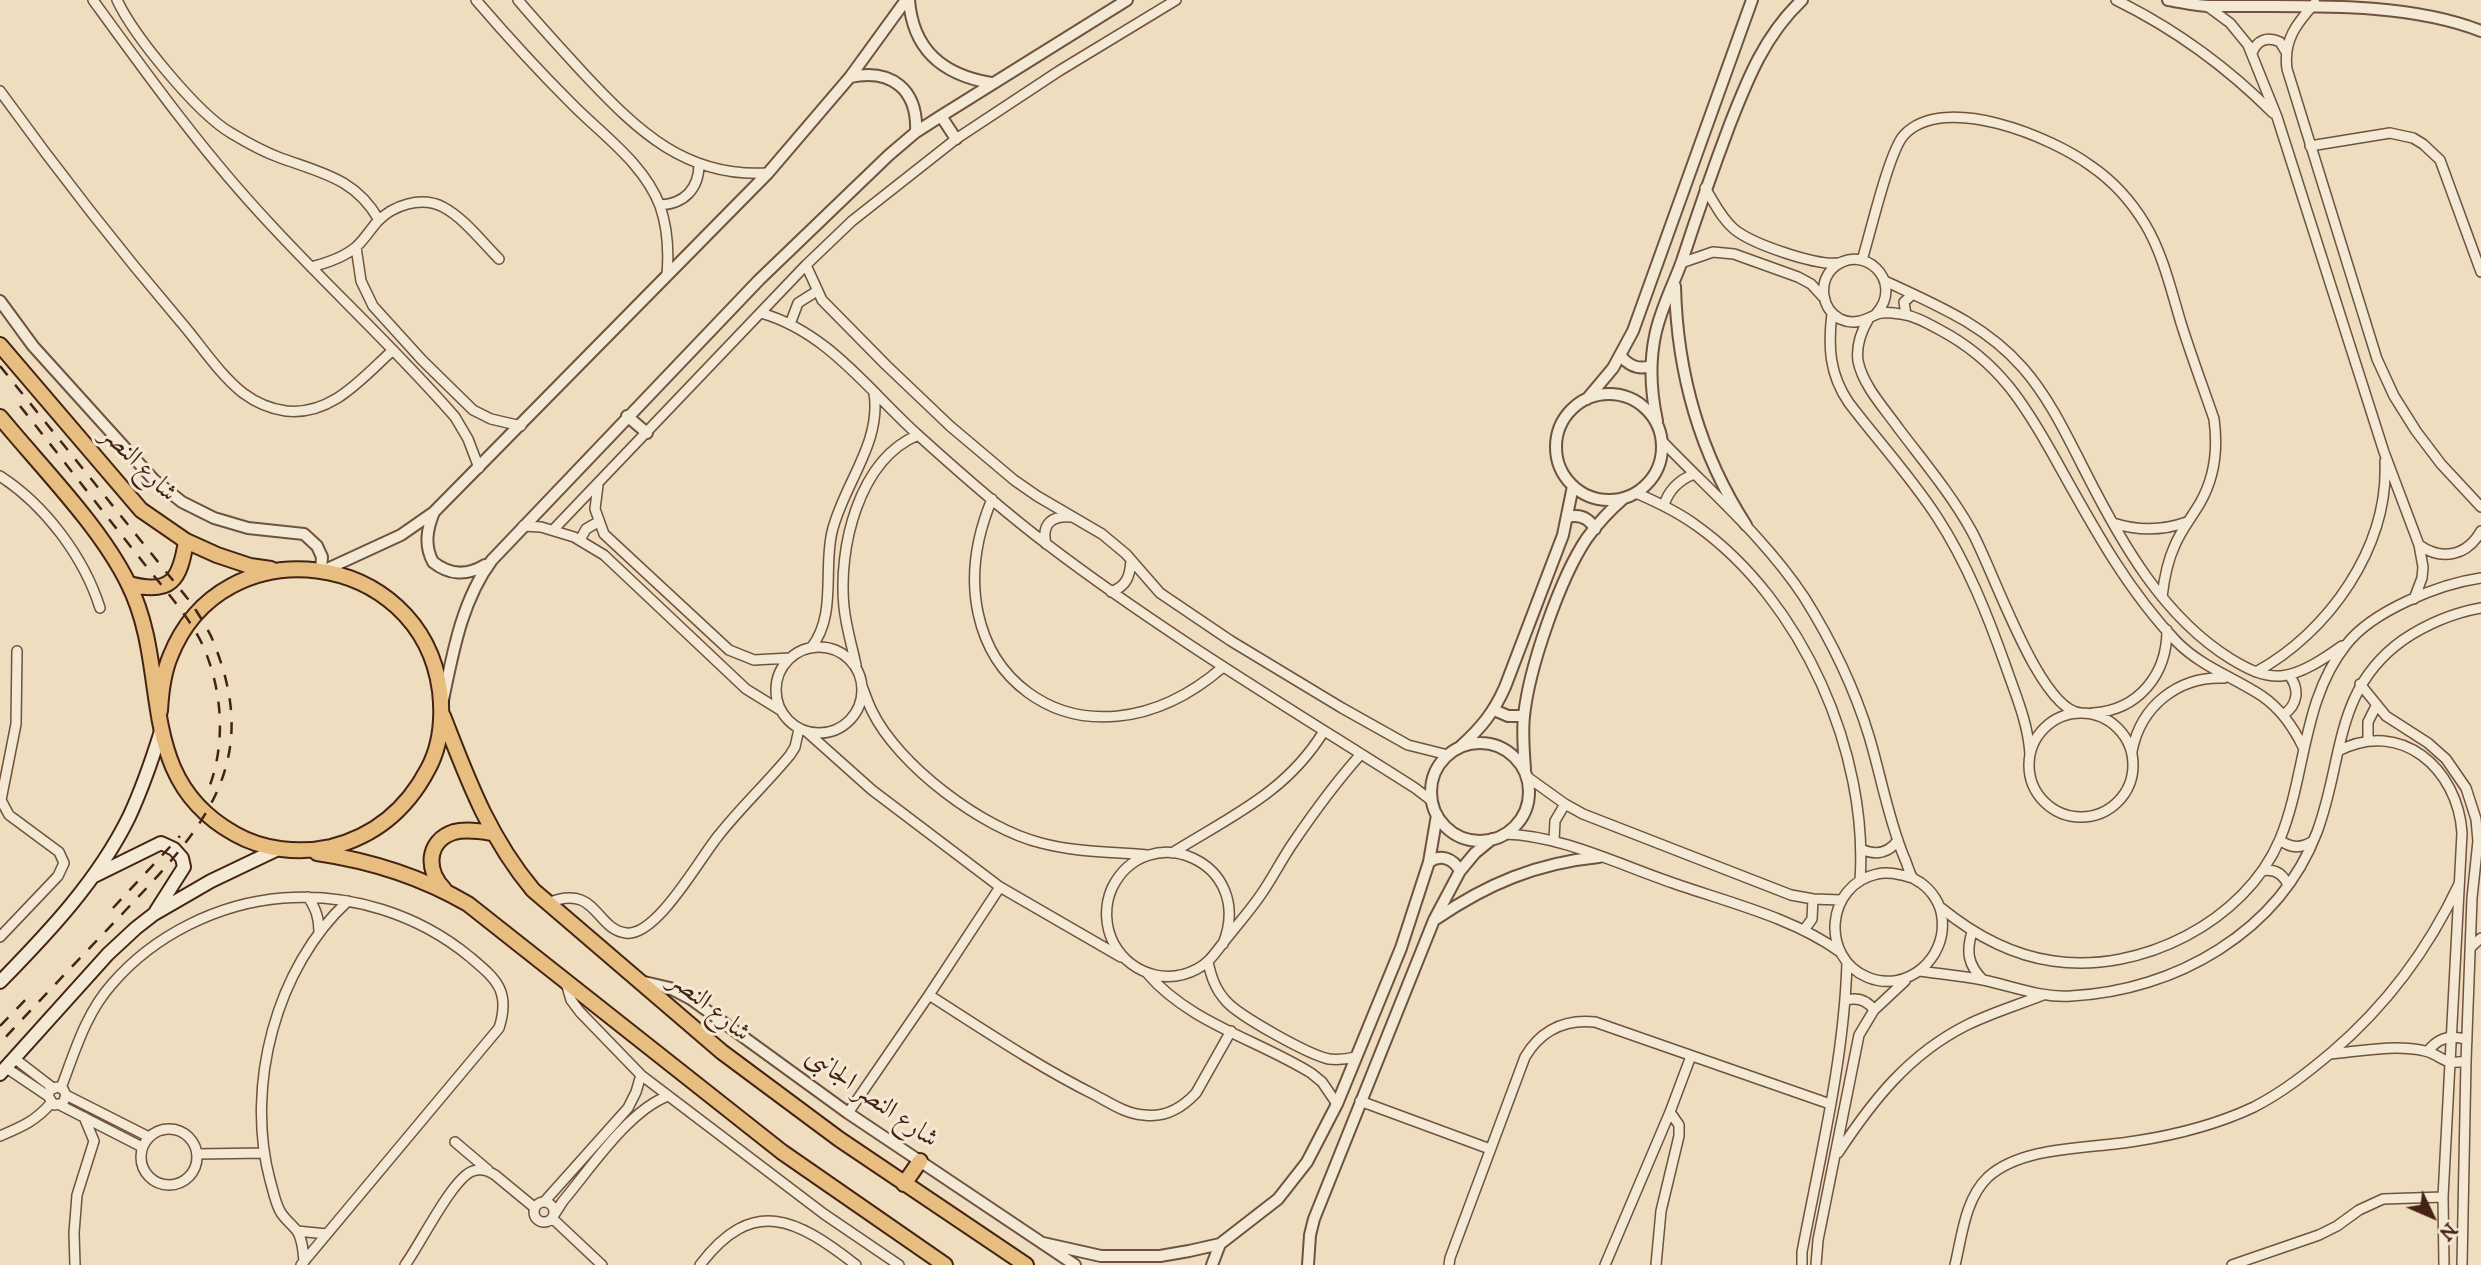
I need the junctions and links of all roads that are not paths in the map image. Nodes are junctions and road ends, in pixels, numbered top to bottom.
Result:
1 (93, 0) edge
2 (117, 0) edge
3 (476, 0) edge
4 (518, 0) edge
5 (908, 0) edge
6 (1127, 0) edge
7 (1176, 0) edge
8 (1752, 0) edge
9 (1802, 0) edge
10 (2116, 0) edge
11 (2168, 0) edge
12 (2367, 1) edge
13 (2316, 3) junction
14 (2207, 6) junction
15 (2481, 31) edge
16 (2286, 52) junction
17 (2252, 53) junction
18 (1742, 63) junction
19 (850, 77) junction
20 (991, 83) junction
21 (0, 91) edge
22 (942, 116) junction
23 (2277, 117) junction
24 (916, 132) junction
25 (956, 139) junction
26 (2310, 146) junction
27 (699, 164) junction
28 (768, 173) junction
29 (1705, 188) junction
30 (660, 205) junction
31 (379, 220) junction
32 (356, 247) junction
33 (499, 259) dead end
34 (1863, 260) junction
35 (1681, 263) junction
36 (1841, 263) junction
37 (806, 265) junction
38 (311, 267) junction
39 (2481, 272) edge
40 (667, 275) junction
41 (1674, 280) junction
42 (1885, 281) junction
43 (817, 291) junction
44 (1913, 294) junction
45 (1824, 298) junction
46 (0, 301) edge
47 (761, 313) junction
48 (1832, 313) junction
49 (1906, 315) junction
50 (1872, 317) junction
51 (790, 324) junction
52 (0, 345) edge
53 (393, 350) junction
54 (1621, 356) junction
55 (1651, 366) junction
56 (874, 393) junction
57 (1587, 399) junction
58 (627, 416) junction
59 (0, 418) edge
60 (1657, 421) junction
61 (521, 426) junction
62 (646, 433) junction
63 (918, 435) junction
64 (1662, 441) junction
65 (2384, 452) junction
66 (479, 468) junction
67 (1694, 474) junction
68 (0, 476) edge
69 (598, 483) junction
70 (1573, 485) junction
71 (1636, 493) junction
72 (1623, 498) junction
73 (992, 499) junction
74 (1664, 505) junction
75 (2481, 508) edge
76 (434, 512) junction
77 (1074, 517) junction
78 (1568, 517) junction
79 (598, 522) junction
80 (2187, 522) junction
81 (2113, 523) junction
82 (1745, 525) junction
83 (523, 526) junction
84 (1595, 529) junction
85 (553, 530) junction
86 (2481, 531) edge
87 (580, 540) junction
88 (186, 541) junction
89 (1045, 544) junction
90 (2419, 545) junction
91 (492, 560) junction
92 (1132, 560) junction
93 (276, 570) junction
94 (323, 570) junction
95 (2481, 578) edge
96 (129, 584) junction
97 (1111, 592) junction
98 (2162, 597) junction
99 (2414, 599) junction
100 (100, 608) dead end
101 (2481, 608) edge
102 (2166, 630) junction
103 (2347, 643) junction
104 (811, 648) junction
105 (17, 652) dead end
106 (790, 658) junction
107 (1223, 667) junction
108 (858, 670) junction
109 (2256, 672) junction
110 (2289, 675) junction
111 (2228, 678) junction
112 (2360, 684) junction
113 (862, 686) junction
114 (2376, 706) junction
115 (442, 710) junction
116 (780, 710) junction
117 (1494, 710) junction
118 (160, 711) junction
119 (2085, 713) junction
120 (2283, 715) junction
121 (1524, 716) junction
122 (161, 731) junction
123 (803, 731) junction
124 (1324, 731) junction
125 (2368, 741) junction
126 (1460, 747) junction
127 (2304, 749) junction
128 (2338, 751) junction
129 (2132, 753) junction
130 (1361, 754) junction
131 (2030, 754) junction
132 (1448, 755) junction
133 (1526, 774) junction
134 (1432, 801) junction
135 (1565, 804) junction
136 (1437, 815) junction
137 (492, 832) junction
138 (1504, 834) junction
139 (1492, 839) junction
140 (1898, 840) junction
141 (2280, 840) junction
142 (1554, 841) junction
143 (2312, 841) junction
144 (278, 849) junction
145 (1861, 849) junction
146 (298, 850) junction
147 (1172, 853) junction
148 (1149, 856) junction
149 (1599, 857) junction
150 (1429, 862) junction
151 (1460, 871) junction
152 (2262, 871) junction
153 (94, 876) junction
154 (1913, 878) junction
155 (1860, 881) junction
156 (2459, 884) junction
157 (2288, 885) junction
158 (1000, 887) junction
159 (444, 890) junction
160 (308, 897) junction
161 (2472, 898) junction
162 (1813, 899) junction
163 (1841, 900) junction
164 (348, 901) junction
165 (548, 904) junction
166 (2481, 905) edge
167 (1940, 906) junction
168 (154, 914) junction
169 (1434, 920) junction
170 (1804, 930) junction
171 (319, 932) junction
172 (1972, 932) junction
173 (0, 937) edge
174 (2481, 938) edge
175 (1223, 944) junction
176 (2470, 948) junction
177 (1840, 952) junction
178 (1125, 959) junction
179 (1208, 962) junction
180 (1847, 963) junction
181 (15, 967) junction
182 (1920, 971) junction
183 (0, 973) edge
184 (1147, 973) junction
185 (1909, 977) junction
186 (636, 980) junction
187 (1983, 980) junction
188 (566, 981) junction
189 (0, 982) edge
190 (929, 995) junction
191 (2045, 995) junction
192 (1846, 1000) junction
193 (1874, 1010) junction
194 (1231, 1031) junction
195 (2450, 1037) junction
196 (2467, 1040) junction
197 (2428, 1051) junction
198 (2330, 1054) junction
199 (1691, 1056) junction
200 (1356, 1057) junction
201 (2466, 1061) junction
202 (2449, 1062) junction
203 (7, 1066) edge
204 (641, 1075) junction
205 (57, 1096) junction
206 (668, 1096) junction
207 (1360, 1101) junction
208 (1338, 1104) junction
209 (1830, 1104) junction
210 (628, 1108) junction
211 (1670, 1112) junction
212 (848, 1113) junction
213 (106, 1115) junction
214 (636, 1115) junction
215 (84, 1117) junction
216 (101, 1126) junction
217 (114, 1132) junction
218 (0, 1136) edge
219 (149, 1137) junction
220 (94, 1141) junction
221 (455, 1142) dead end
222 (142, 1147) junction
223 (1490, 1149) junction
224 (264, 1153) junction
225 (197, 1154) junction
226 (1835, 1157) junction
227 (920, 1161) junction
228 (489, 1171) junction
229 (904, 1184) junction
230 (2443, 1197) junction
231 (544, 1202) junction
232 (535, 1208) junction
233 (553, 1217) junction
234 (297, 1231) junction
235 (327, 1234) junction
236 (1043, 1243) junction
237 (1220, 1244) junction
238 (302, 1264) edge
239 (75, 1265) edge
240 (405, 1265) edge
241 (602, 1265) edge
242 (700, 1265) edge
243 (856, 1265) edge
244 (900, 1265) edge
245 (945, 1265) edge
246 (1026, 1265) edge
247 (1075, 1265) edge
248 (1212, 1265) edge
249 (1308, 1265) edge
250 (1449, 1265) edge
251 (1605, 1265) edge
252 (1656, 1265) edge
253 (1802, 1265) edge
254 (1816, 1265) edge
255 (1955, 1265) edge
256 (2232, 1265) edge
257 (2444, 1265) edge
258 (2462, 1265) edge

1 - 38 street
2 - 31 street
3 - 30 street
4 - 27 street
5 - 19 street
5 - 20 street
6 - 20 street
7 - 25 street
8 - 18 street
9 - 18 street
10 - 23 street
11 - 14 street
12 - 13 street
12 - 15 street
13 - 14 street
13 - 16 street
14 - 17 street
16 - 17 street
16 - 26 street
17 - 23 street
18 - 29 street
18 - 54 street
19 - 24 street
19 - 28 street
20 - 22 street
21 - 53 street
22 - 24 street
22 - 25 street
23 - 65 street
24 - 58 street
25 - 37 street
26 - 39 street
26 - 75 street
27 - 28 street
27 - 30 street
28 - 40 street
29 - 35 street
29 - 36 street
30 - 40 street
31 - 32 street
31 - 33 street
32 - 38 street
32 - 61 street
34 - 36 street
34 - 42 street
34 - 80 street
35 - 41 street
35 - 45 street
36 - 45 street
37 - 43 street
37 - 47 street
38 - 53 street
40 - 61 street
41 - 55 street
41 - 82 street
42 - 44 street
42 - 50 street
43 - 51 street
43 - 77 street
44 - 49 street
44 - 81 street
45 - 48 street
46 - 94 street
47 - 51 street
47 - 62 street
48 - 50 street
48 - 131 street
49 - 50 street
49 - 102 street
50 - 119 street
51 - 56 street
52 - 88 main road, شارع النصر
53 - 66 street
54 - 55 street
54 - 57 street
55 - 60 street
56 - 63 street
56 - 104 street
57 - 60 street
57 - 70 street
58 - 62 street
58 - 83 street
59 - 96 main road
60 - 64 street
61 - 66 street
62 - 69 street
63 - 73 street
63 - 108 street
64 - 67 street
64 - 71 street
65 - 90 street
65 - 109 street
66 - 76 street
67 - 74 street
67 - 82 street
68 - 100 street
69 - 79 street
69 - 85 street
70 - 72 street
70 - 78 street
71 - 72 street
71 - 74 street
72 - 84 street
73 - 89 street
73 - 107 street
74 - 145 street
76 - 91 street
76 - 94 street
77 - 89 street
77 - 92 street
78 - 84 street
78 - 117 street
79 - 87 street
79 - 106 street
80 - 81 street
80 - 98 street
81 - 98 street
82 - 140 street
83 - 85 street
83 - 91 street
84 - 121 street
85 - 87 street
86 - 90 street
87 - 116 street
88 - 93 main road, شارع النصر
88 - 96 main road
89 - 97 street
90 - 99 street
91 - 115 street
92 - 97 street
92 - 132 street
93 - 94 main road
93 - 118 main road
94 - 115 main road
95 - 99 street
96 - 118 main road
97 - 107 street
98 - 109 street
99 - 103 street
101 - 112 street
102 - 111 street
102 - 119 street
103 - 110 street
103 - 127 street
104 - 106 street
104 - 108 street
105 - 173 street
106 - 116 street
107 - 124 street
108 - 113 street
109 - 110 street
110 - 120 street
111 - 120 street
111 - 129 street
112 - 114 street
112 - 128 street
113 - 123 street
113 - 148 street
114 - 125 street
114 - 161 street
115 - 137 main road, شارع النصر
115 - 146 main road
116 - 123 street
117 - 121 street
117 - 126 street
118 - 122 main road
119 - 129 street
119 - 131 street
120 - 127 street
121 - 133 street
122 - 144 main road
122 - 153 main road
123 - 158 street
123 - 165 street
124 - 130 street
124 - 147 street
125 - 128 street
125 - 156 street
126 - 132 street
126 - 133 street
127 - 141 street
128 - 143 street
129 - 131 street
130 - 134 street
130 - 175 street
132 - 134 street
133 - 135 street
133 - 138 street
134 - 136 street
135 - 142 street
135 - 162 street
136 - 139 street
136 - 150 street
137 - 159 main road
137 - 165 main road, شارع النصر
138 - 139 street
138 - 142 street
139 - 151 street
140 - 145 street
140 - 154 street
141 - 143 street
141 - 152 street
142 - 149 street
143 - 157 street
144 - 146 main road
144 - 168 main road
145 - 155 street
146 - 159 main road
147 - 148 street
147 - 175 street
148 - 178 street
149 - 169 street
149 - 170 street
150 - 151 street
150 - 200 street
151 - 169 street
152 - 157 street
152 - 172 street
153 - 168 main road
153 - 181 main road
154 - 155 street
154 - 167 street
155 - 163 street
156 - 195 street
156 - 198 street
157 - 191 street
158 - 178 street
158 - 190 street
159 - 188 main road
160 - 164 street
160 - 171 street
160 - 205 street
161 - 166 street
161 - 176 street
162 - 163 street
162 - 170 street
163 - 177 street
164 - 171 street
164 - 235 street
165 - 186 main road, شارع النصر
167 - 172 street
167 - 182 street
168 - 203 main road
169 - 207 street
170 - 177 street
171 - 224 street
172 - 187 street
174 - 176 street
175 - 179 street
176 - 196 street
177 - 180 street
178 - 184 street
179 - 184 street
179 - 200 street
180 - 185 street
180 - 192 street
181 - 183 street
181 - 189 main road
182 - 185 street
182 - 187 street
184 - 194 street
185 - 193 street
186 - 212 street, شارع النصر الجانبى
186 - 229 main road, شارع النصر
187 - 191 street
188 - 204 street
188 - 245 main road
190 - 194 street
190 - 212 street
191 - 226 street
192 - 193 street
192 - 209 street
193 - 226 street
194 - 208 street
195 - 196 street
195 - 197 street
195 - 202 street
196 - 201 street
197 - 198 street
197 - 202 street
198 - 255 street
199 - 209 street
199 - 211 street
199 - 223 street
200 - 208 street
201 - 202 street
201 - 258 street
202 - 230 street
203 - 205 street
204 - 206 street
204 - 210 street
205 - 213 street
205 - 215 street
205 - 218 street
206 - 214 street
206 - 244 street
207 - 223 street
207 - 249 street
208 - 237 street
209 - 253 street
210 - 214 street
210 - 231 street
211 - 251 street
211 - 252 street
212 - 227 street, شارع النصر الجانبى
213 - 216 street
213 - 219 street
214 - 233 street
215 - 216 street
215 - 220 street
216 - 217 street
217 - 220 street
217 - 222 street
219 - 222 street
219 - 225 street
220 - 239 street
221 - 228 street
222 - 225 street
223 - 250 street
224 - 225 street
224 - 234 street
226 - 254 street
227 - 229 main road
227 - 236 street, شارع النصر الجانبى
228 - 232 street
228 - 240 street
229 - 246 main road, شارع النصر
230 - 256 street
230 - 257 street
231 - 232 street
231 - 233 street
232 - 233 street
233 - 241 street
234 - 235 street
234 - 238 street
235 - 238 street
236 - 237 street
236 - 247 street, شارع النصر الجانبى
237 - 248 street
242 - 243 street

